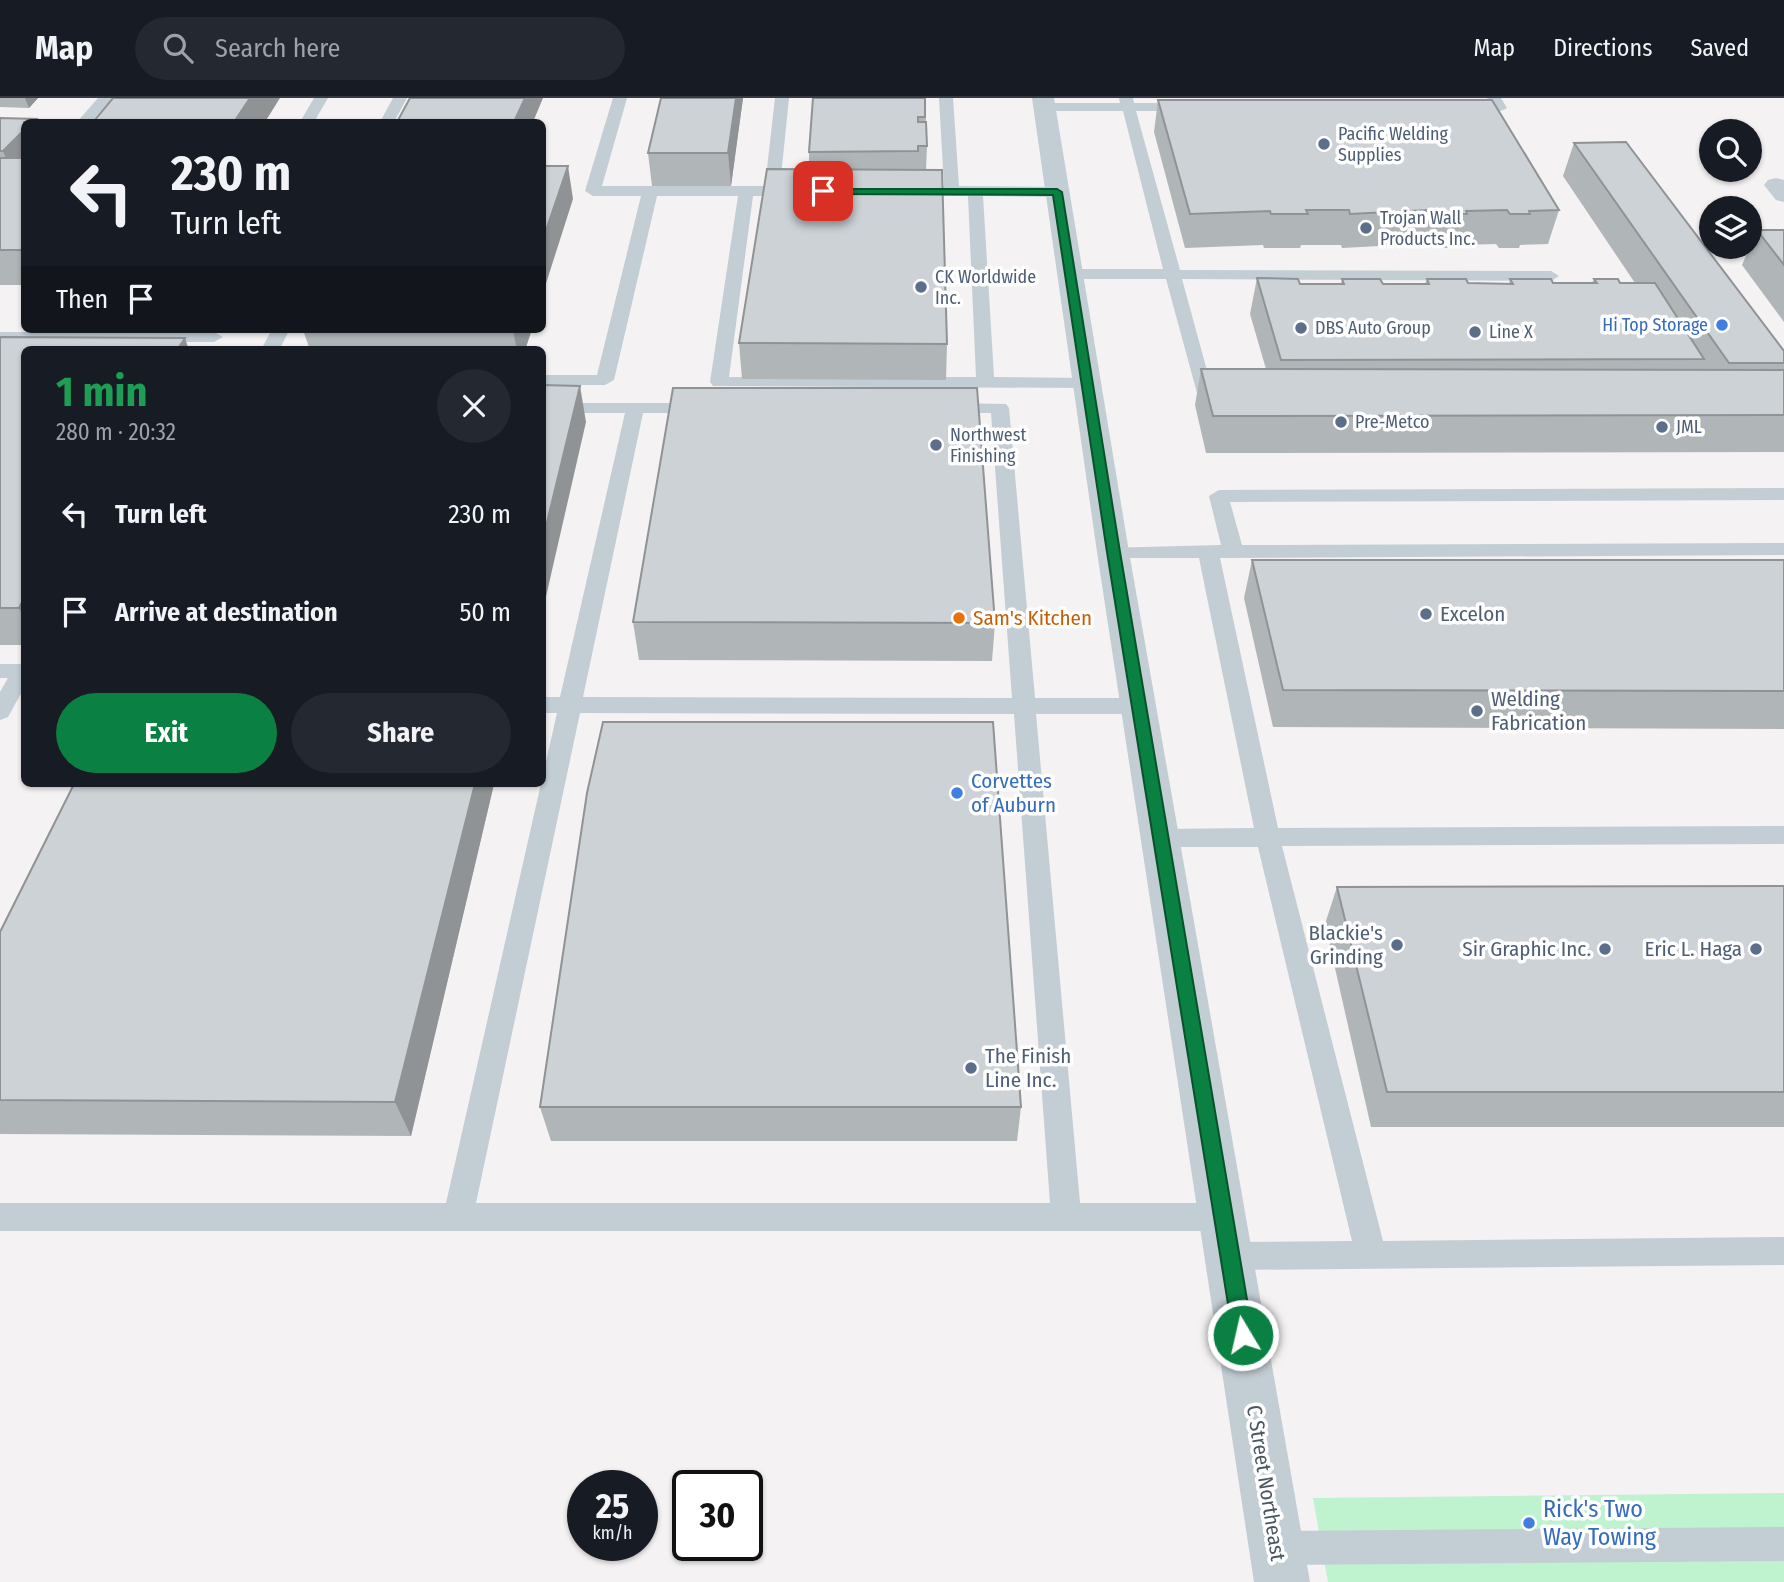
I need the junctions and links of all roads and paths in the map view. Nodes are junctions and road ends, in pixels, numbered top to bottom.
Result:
1 (106, 98) edge
2 (321, 98) edge
3 (400, 98) edge
4 (620, 98) edge
5 (782, 98) edge
6 (946, 98) edge
7 (1494, 98) edge
8 (1044, 102) edge
9 (1127, 102) edge
10 (1211, 107) edge
11 (1445, 108) edge
12 (87, 119) edge
13 (309, 119) edge
14 (389, 119) edge
15 (650, 191) junction
16 (746, 191) junction
17 (772, 191) junction
18 (800, 191) edge
19 (896, 191) edge
20 (952, 191) junction
21 (975, 192) junction
22 (1057, 192) junction
23 (1070, 274) junction
24 (1172, 274) junction
25 (1550, 276) edge
26 (0, 337) edge
27 (214, 337) dead end
28 (546, 380) edge
29 (985, 383) junction
30 (1087, 383) junction
31 (1203, 389) edge
32 (546, 408) edge
33 (635, 408) junction
34 (729, 408) edge
35 (932, 408) edge
36 (1784, 494) edge
37 (1784, 549) edge
38 (1208, 551) junction
39 (1233, 551) junction
40 (1113, 552) junction
41 (0, 671) edge
42 (21, 671) edge
43 (21, 675) edge
44 (546, 705) edge
45 (569, 705) junction
46 (1024, 706) junction
47 (1139, 706) junction
48 (0, 712) edge
49 (1784, 835) edge
50 (1161, 838) junction
51 (1268, 838) junction
52 (0, 1216) edge
53 (458, 1216) junction
54 (1066, 1216) junction
55 (1224, 1216) junction
56 (1784, 1251) edge
57 (1371, 1255) junction
58 (1230, 1256) junction
59 (1784, 1544) edge
60 (1280, 1565) edge

1 - 12 lane
2 - 13 lane
3 - 14 lane
4 - 15 lane
5 - 17 lane
6 - 20 lane
7 - 11 lane
8 - 9 lane
8 - 22 street, C Street Northeast
9 - 10 lane
9 - 24 lane
15 - 16 lane
15 - 28 lane
16 - 17 lane
16 - 29 lane
17 - 18 lane
19 - 20 lane
20 - 21 lane
21 - 22 lane
21 - 29 lane
22 - 23 street, C Street Northeast
23 - 24 lane
23 - 30 street, C Street Northeast
24 - 25 lane
24 - 31 lane
26 - 27 lane
29 - 30 lane
30 - 40 street, C Street Northeast
32 - 33 lane
33 - 34 lane
33 - 45 lane
35 - 46 lane
36 - 39 lane
37 - 39 lane
38 - 39 lane
38 - 40 lane
38 - 51 lane
40 - 47 street, C Street Northeast
41 - 42 lane
43 - 48 lane
44 - 45 lane
45 - 46 lane
45 - 53 lane
46 - 47 lane
46 - 54 lane
47 - 50 street, C Street Northeast
49 - 51 lane
50 - 51 lane
50 - 55 street, C Street Northeast
51 - 57 lane
52 - 53 lane
53 - 54 lane
54 - 55 lane
55 - 58 street, C Street Northeast
56 - 57 lane
57 - 58 lane
58 - 60 street, C Street Northeast
59 - 60 lane

